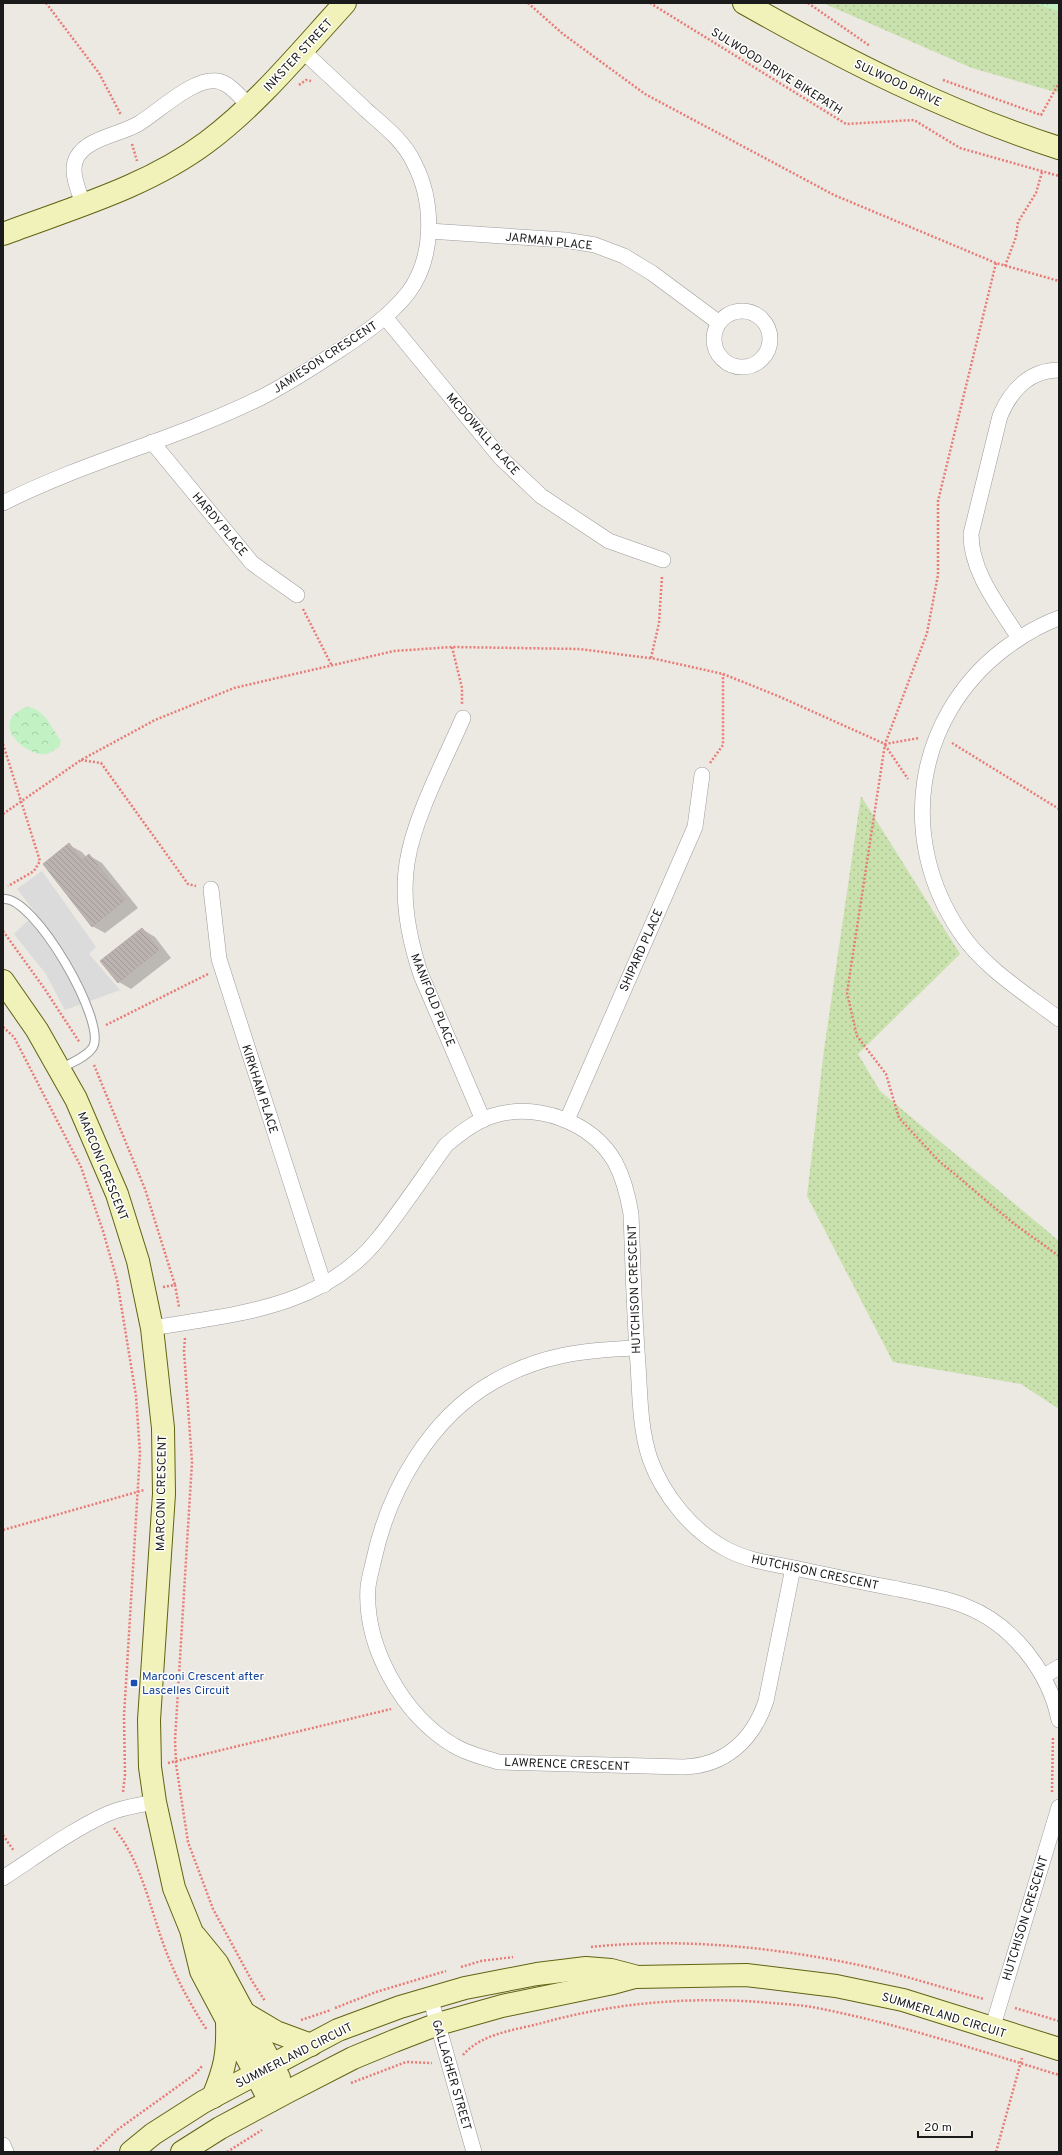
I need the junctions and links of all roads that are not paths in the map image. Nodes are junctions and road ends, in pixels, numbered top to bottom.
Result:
1 (345, 3) edge
2 (744, 3) edge
3 (302, 50) junction
4 (250, 106) junction
5 (1059, 148) edge
6 (83, 204) junction
7 (429, 231) junction
8 (3, 234) edge
9 (385, 317) junction
10 (718, 322) dead end
11 (1059, 370) edge
12 (152, 442) junction
13 (3, 503) edge
14 (663, 560) road end
15 (297, 595) road end
16 (1059, 618) edge
17 (1019, 638) junction
18 (463, 718) road end
19 (702, 775) road end
20 (211, 889) road end
21 (3, 899) edge
22 (6, 993) edge
23 (1059, 1019) edge
24 (60, 1069) junction
25 (482, 1120) junction
26 (567, 1120) junction
27 (324, 1285) junction
28 (152, 1328) junction
29 (636, 1348) junction
30 (793, 1568) junction
31 (1059, 1667) edge
32 (1044, 1676) junction
33 (1055, 1725) edge
34 (1055, 1801) edge
35 (155, 1802) junction
36 (3, 1878) edge
37 (635, 1977) junction
38 (430, 1997) junction
39 (235, 2016) junction
40 (438, 2024) junction
41 (992, 2029) junction
42 (311, 2045) junction
43 (1059, 2049) edge
44 (264, 2070) junction
45 (279, 2096) junction
46 (213, 2097) junction
47 (3, 2145) edge
48 (6, 2152) edge
49 (131, 2152) edge
50 (182, 2152) edge
51 (474, 2152) edge

1 - 3 street, INKSTER STREET
2 - 5 street, SULWOOD DRIVE
3 - 4 street, INKSTER STREET
3 - 7 street, JAMIESON CRESCENT
4 - 6 street, INKSTER STREET
4 - 6 street
6 - 8 street, INKSTER STREET
7 - 9 street, JAMIESON CRESCENT
7 - 10 street, JARMAN PLACE
9 - 12 street, JAMIESON CRESCENT
9 - 14 street, MCDOWALL PLACE
11 - 17 street
12 - 13 street, JAMIESON CRESCENT
12 - 15 street, HARDY PLACE
16 - 17 street
17 - 23 street
18 - 25 street, MANIFOLD PLACE
19 - 26 street, SHIPARD PLACE
20 - 27 street, KIRKHAM PLACE
21 - 24 lane
22 - 24 street, MARCONI CRESCENT
24 - 28 street, MARCONI CRESCENT
25 - 26 street, HUTCHISON CRESCENT
25 - 27 street, HUTCHISON CRESCENT
26 - 29 street, HUTCHISON CRESCENT
27 - 28 street, HUTCHISON CRESCENT
28 - 35 street, MARCONI CRESCENT
29 - 30 street, HUTCHISON CRESCENT
29 - 30 street, LAWRENCE CRESCENT
30 - 32 street, HUTCHISON CRESCENT
31 - 32 street
32 - 33 street, HUTCHISON CRESCENT
34 - 41 street, HUTCHISON CRESCENT
35 - 36 street
35 - 39 street, MARCONI CRESCENT
37 - 38 street, SUMMERLAND CIRCUIT
37 - 40 street, SUMMERLAND CIRCUIT
37 - 41 street, SUMMERLAND CIRCUIT
38 - 40 street, GALLAGHER STREET
38 - 42 street, SUMMERLAND CIRCUIT
39 - 42 street
39 - 44 street, MARCONI CRESCENT
39 - 46 street
40 - 45 street, SUMMERLAND CIRCUIT
40 - 51 street, GALLAGHER STREET
41 - 43 street, SUMMERLAND CIRCUIT
42 - 44 street, SUMMERLAND CIRCUIT
44 - 45 street, MARCONI CRESCENT
44 - 46 street, SUMMERLAND CIRCUIT
45 - 50 street, SUMMERLAND CIRCUIT
46 - 49 street, SUMMERLAND CIRCUIT
47 - 48 street

